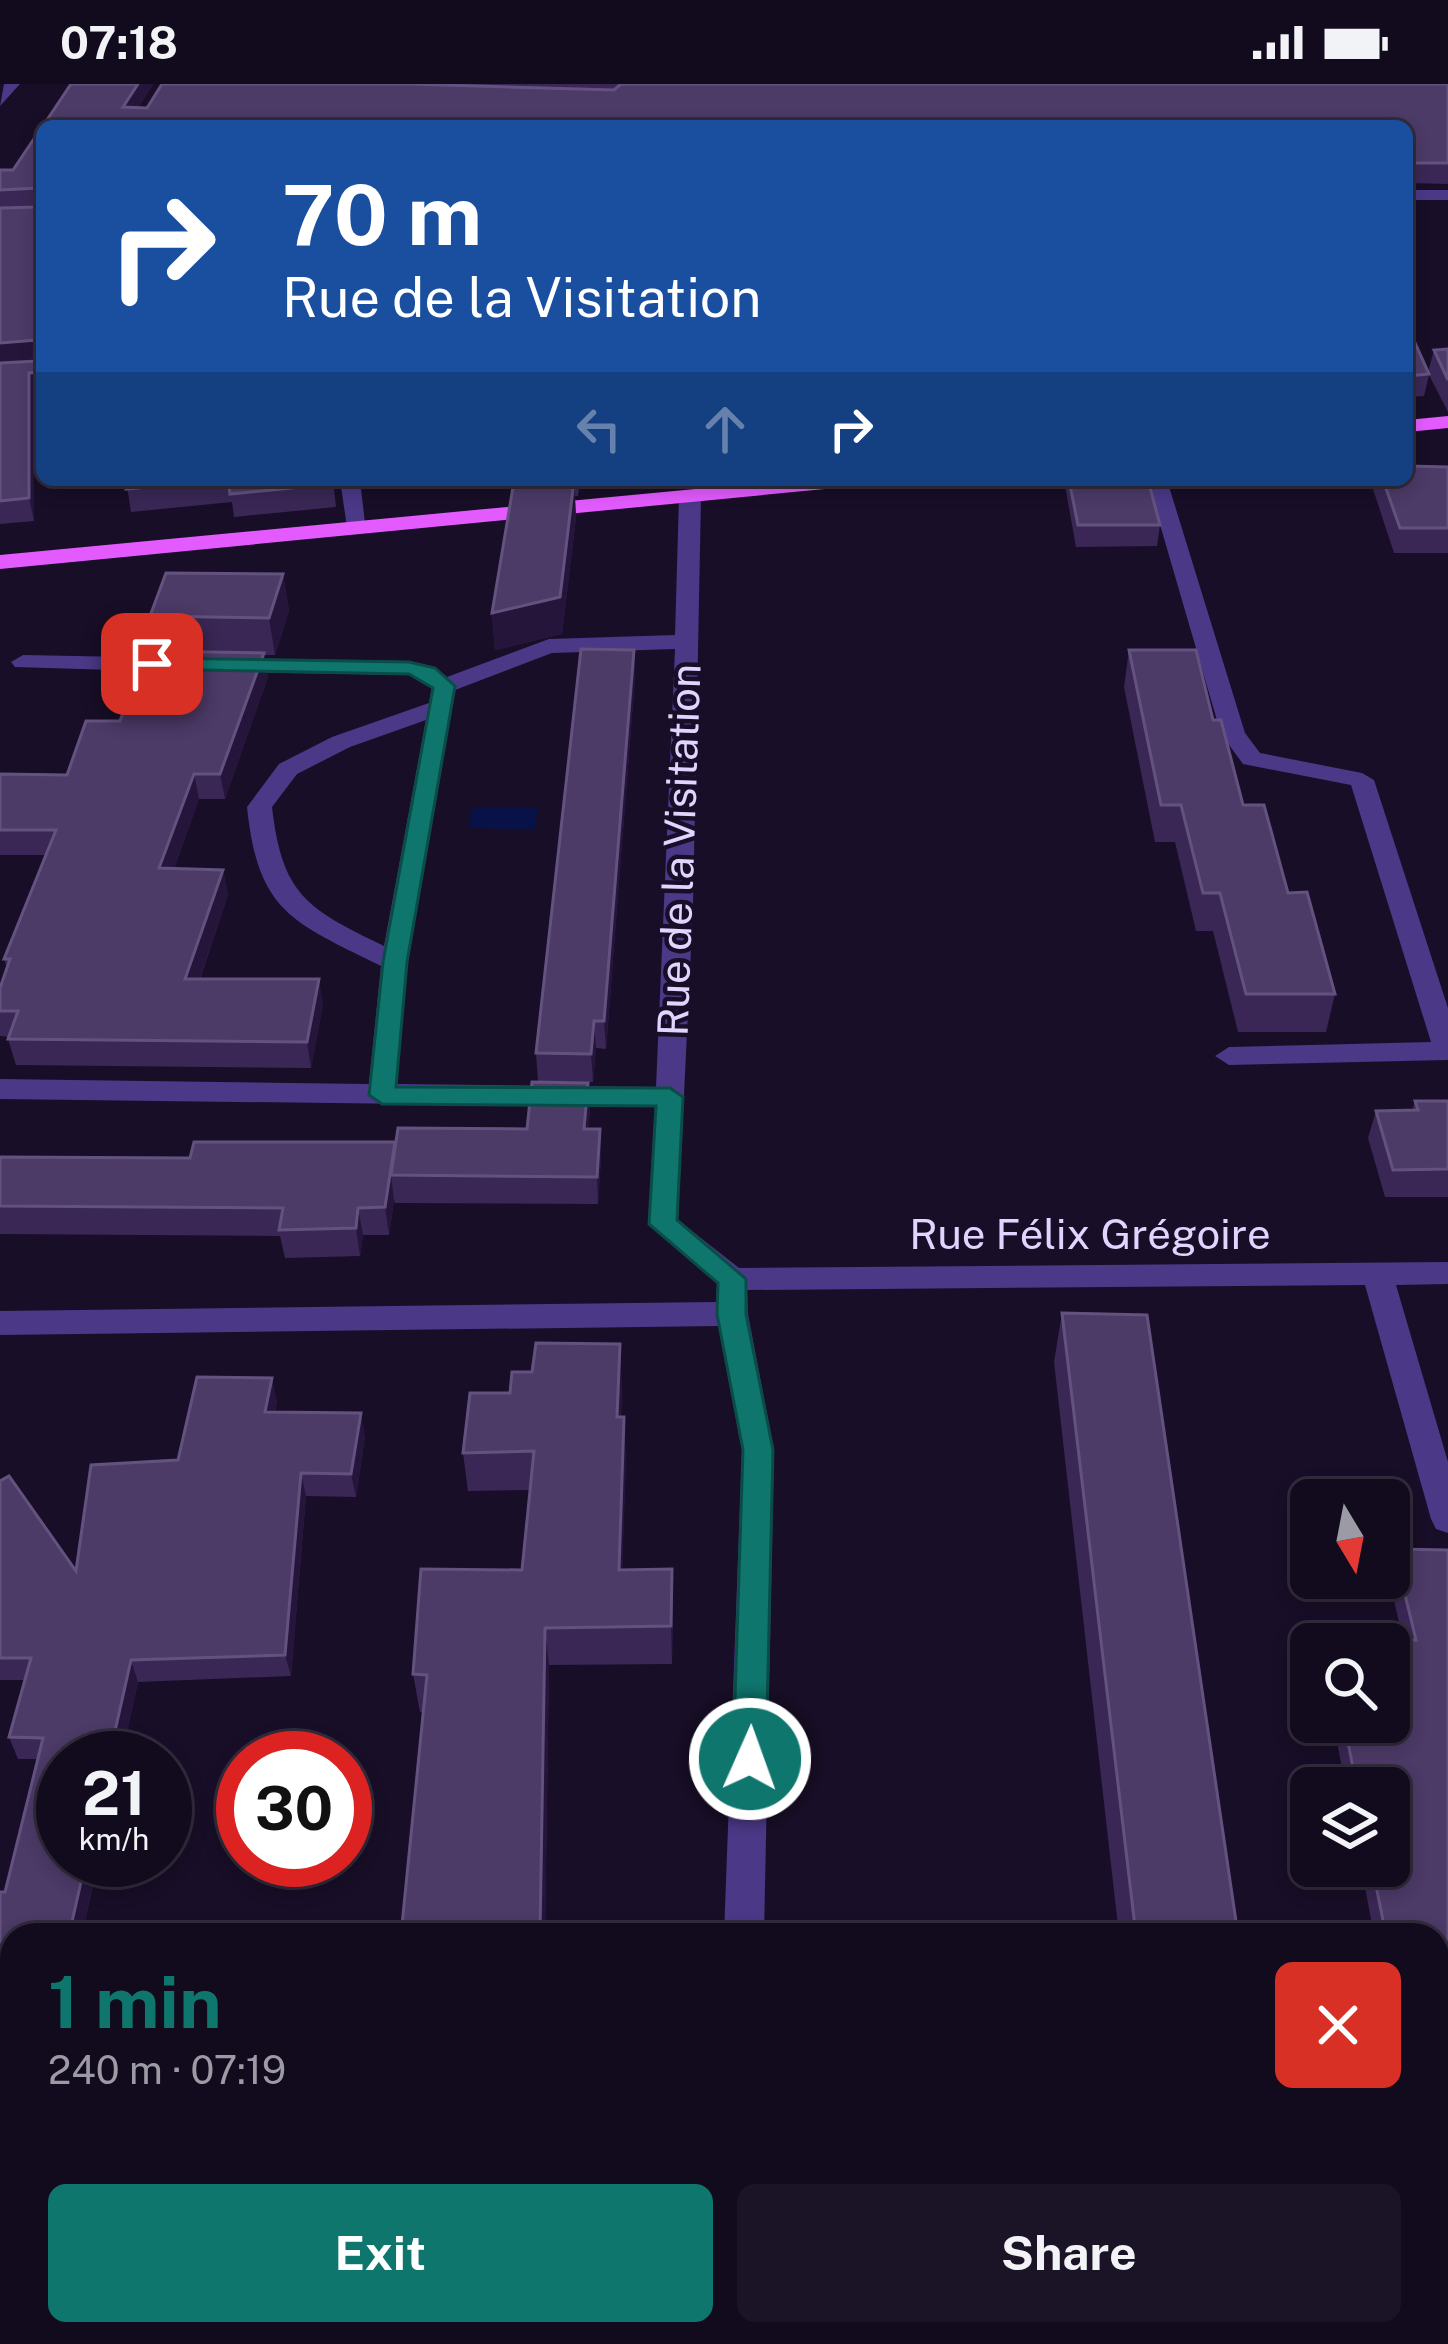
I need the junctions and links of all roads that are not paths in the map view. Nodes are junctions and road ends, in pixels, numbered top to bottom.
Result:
1 (12, 84) edge
2 (0, 101) edge
3 (1413, 195) edge
4 (1448, 195) edge
5 (1448, 422) edge
6 (1413, 425) edge
7 (351, 486) edge
8 (797, 486) edge
9 (1159, 486) edge
10 (690, 497) junction
11 (358, 527) junction
12 (0, 562) edge
13 (685, 643) junction
14 (23, 662) dead end
15 (441, 697) junction
16 (395, 962) junction
17 (1229, 1056) dead end
18 (0, 1089) edge
19 (382, 1095) junction
20 (670, 1097) junction
21 (1377, 1273) junction
22 (1448, 1273) edge
23 (732, 1279) junction
24 (732, 1314) junction
25 (0, 1323) edge
26 (1448, 1520) edge
27 (745, 1923) edge

1 - 2 street
3 - 4 street
5 - 6 main road
7 - 11 street
8 - 10 main road
9 - 17 street
10 - 11 main road
10 - 13 street, Rue de la Visitation
11 - 12 main road
13 - 15 street
13 - 20 street, Rue de la Visitation
14 - 15 street
15 - 16 street
15 - 16 street
16 - 19 street
18 - 19 street
19 - 20 street
20 - 23 street, Rue de la Visitation
21 - 22 street, Rue Félix Grégoire
21 - 23 street, Rue Félix Grégoire
21 - 26 street
23 - 24 street
24 - 25 street
24 - 27 street

